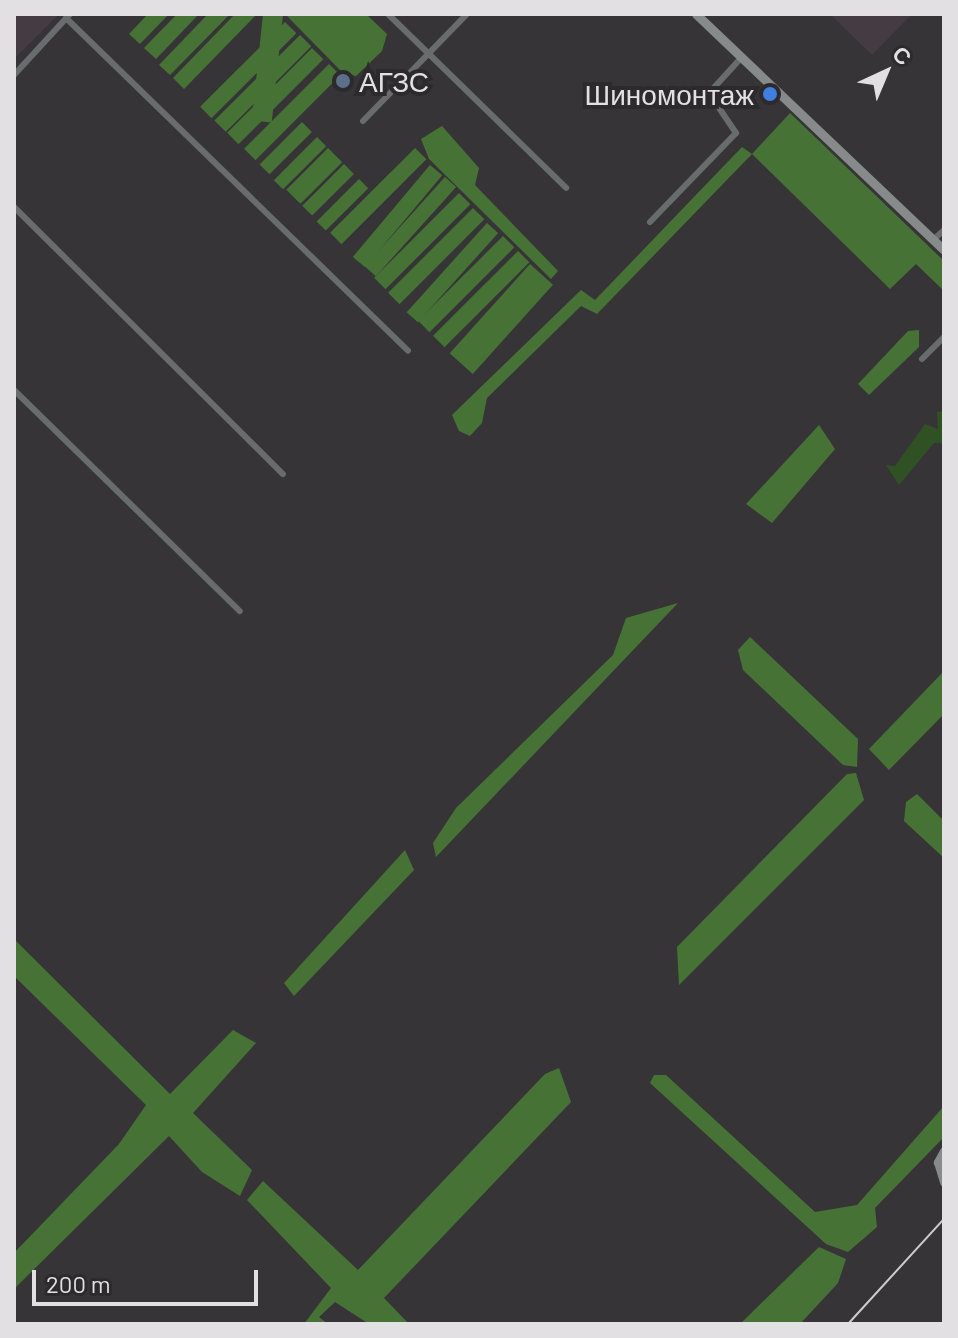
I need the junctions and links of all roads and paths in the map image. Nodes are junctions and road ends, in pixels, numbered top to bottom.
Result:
1 (388, 14) edge
2 (467, 14) edge
3 (696, 14) edge
4 (68, 16) edge
5 (429, 54) junction
6 (742, 56) junction
7 (14, 75) edge
8 (363, 121) dead end
9 (566, 188) dead end
10 (14, 207) edge
11 (650, 222) dead end
12 (944, 230) edge
13 (933, 240) junction
14 (944, 250) edge
15 (944, 337) edge
16 (408, 351) dead end
17 (922, 359) dead end
18 (14, 390) edge
19 (283, 474) dead end
20 (240, 611) dead end
21 (944, 1151) edge
22 (940, 1181) edge

1 - 5 street
2 - 5 street
3 - 6 main road
4 - 7 street
4 - 16 street
5 - 8 street
5 - 9 street
6 - 11 street
6 - 13 main road
10 - 19 street
12 - 13 street
13 - 14 main road
15 - 17 street
18 - 20 street
21 - 22 main road

